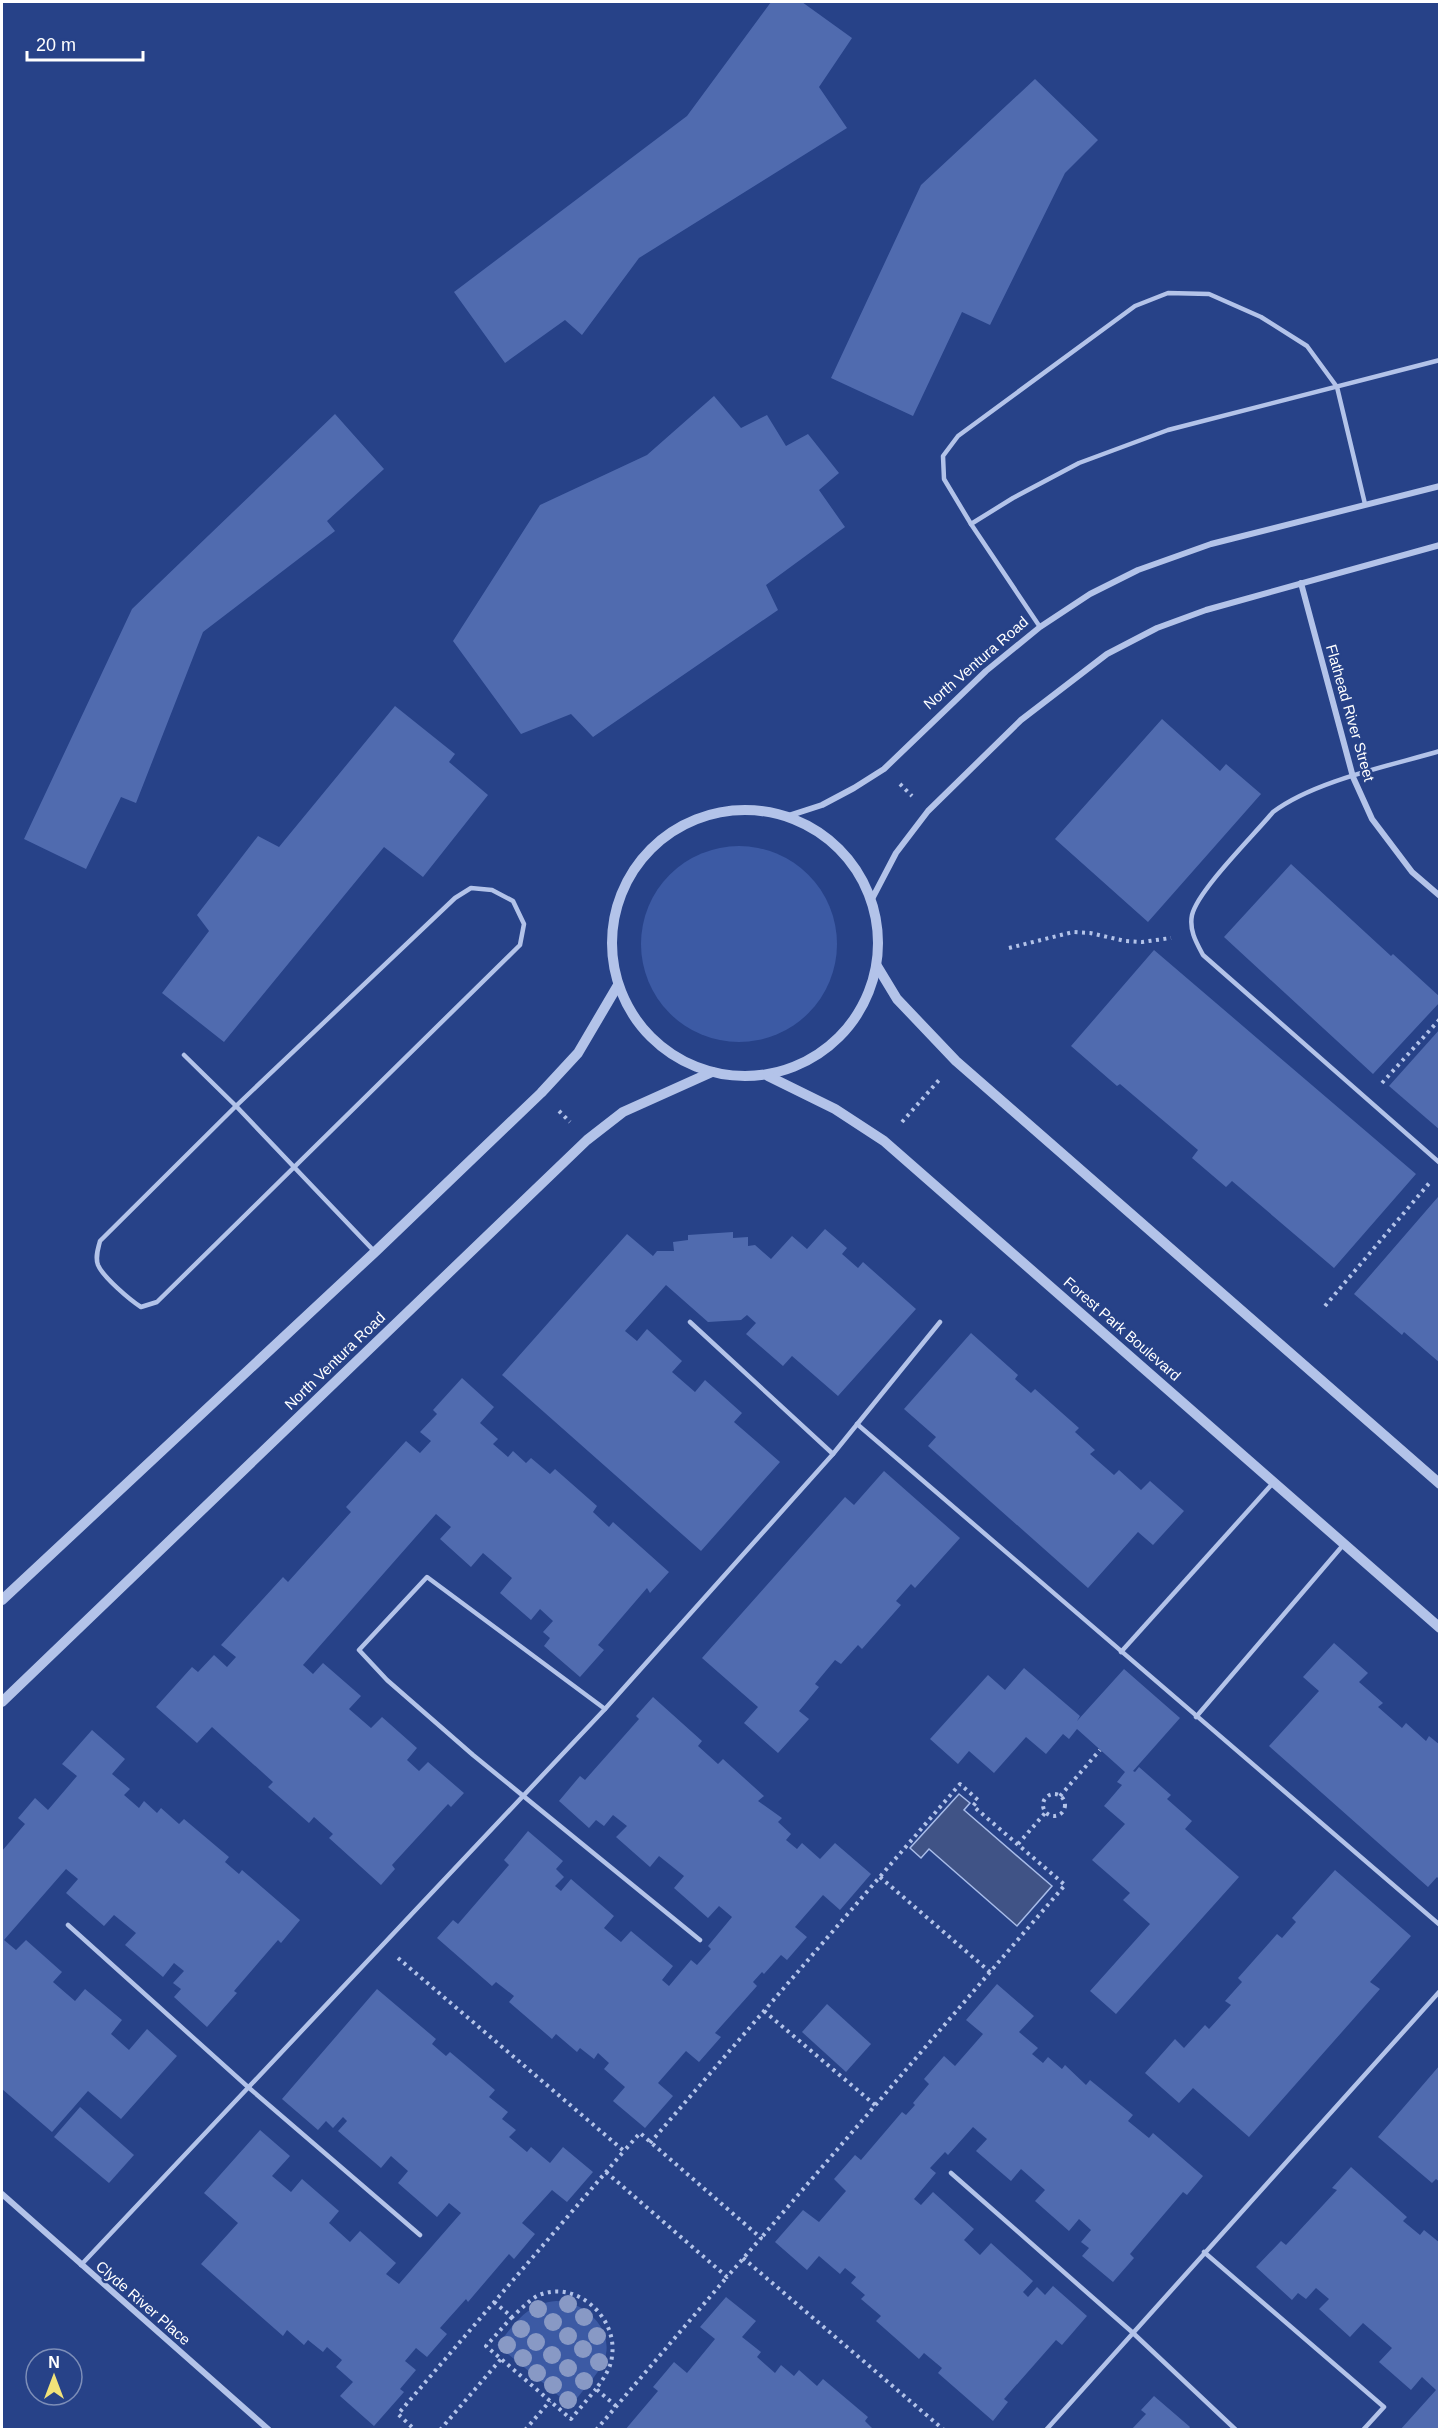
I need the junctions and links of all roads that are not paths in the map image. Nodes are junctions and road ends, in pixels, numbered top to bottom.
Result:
1 (1440, 360) edge
2 (1337, 387) junction
3 (1440, 486) edge
4 (1365, 504) junction
5 (971, 524) junction
6 (1440, 545) edge
7 (1301, 583) junction
8 (1040, 627) junction
9 (1440, 751) edge
10 (1353, 777) junction
11 (788, 816) junction
12 (1440, 896) edge
13 (873, 897) junction
14 (877, 966) junction
15 (618, 985) junction
16 (184, 1055) dead end
17 (712, 1072) junction
18 (768, 1076) junction
19 (236, 1106) junction
20 (1440, 1163) edge
21 (294, 1168) junction
22 (375, 1252) junction
23 (690, 1322) dead end
24 (940, 1322) dead end
25 (857, 1424) junction
26 (833, 1454) junction
27 (1274, 1482) junction
28 (1440, 1485) edge
29 (1344, 1544) junction
30 (2, 1600) edge
31 (1440, 1628) edge
32 (1121, 1652) junction
33 (2, 1702) edge
34 (605, 1709) junction
35 (1196, 1717) junction
36 (522, 1795) junction
37 (1440, 1925) edge
38 (68, 1926) dead end
39 (700, 1940) dead end
40 (1440, 1991) edge
41 (248, 2087) junction
42 (951, 2173) dead end
43 (2, 2194) edge
44 (420, 2235) dead end
45 (1203, 2252) junction
46 (81, 2265) junction
47 (1132, 2332) junction
48 (262, 2423) junction
49 (255, 2430) edge
50 (269, 2430) edge
51 (1046, 2430) edge
52 (1236, 2430) edge
53 (1363, 2430) edge

1 - 2 lane
2 - 4 lane
2 - 5 lane
2 - 5 lane
3 - 4 street, North Ventura Road
4 - 8 street, North Ventura Road
5 - 8 lane
6 - 7 street
7 - 10 street, Flathead River Street
7 - 13 street
8 - 11 street, North Ventura Road
9 - 10 lane
10 - 12 street, Flathead River Street
10 - 20 lane
11 - 13 street
11 - 15 street
13 - 14 street
14 - 18 street
14 - 28 street
15 - 17 street
15 - 22 street
16 - 19 lane
17 - 18 street
17 - 33 street, North Ventura Road
18 - 27 street, Forest Park Boulevard
19 - 21 lane
19 - 21 lane
19 - 21 lane
21 - 22 lane
22 - 30 street
23 - 26 lane
24 - 25 lane
25 - 26 lane
25 - 32 lane
26 - 34 lane
27 - 29 street, Forest Park Boulevard
27 - 32 lane
29 - 31 street, Forest Park Boulevard
29 - 35 lane
32 - 35 lane
34 - 36 lane
34 - 36 lane
35 - 37 lane
36 - 39 lane
36 - 41 lane
38 - 41 lane
40 - 45 lane
41 - 44 lane
41 - 46 lane
42 - 47 lane
43 - 46 street, Clyde River Place
45 - 47 lane
45 - 53 lane
46 - 48 street, Clyde River Place
47 - 51 lane
47 - 52 lane
48 - 49 lane
48 - 50 street, Clyde River Place

